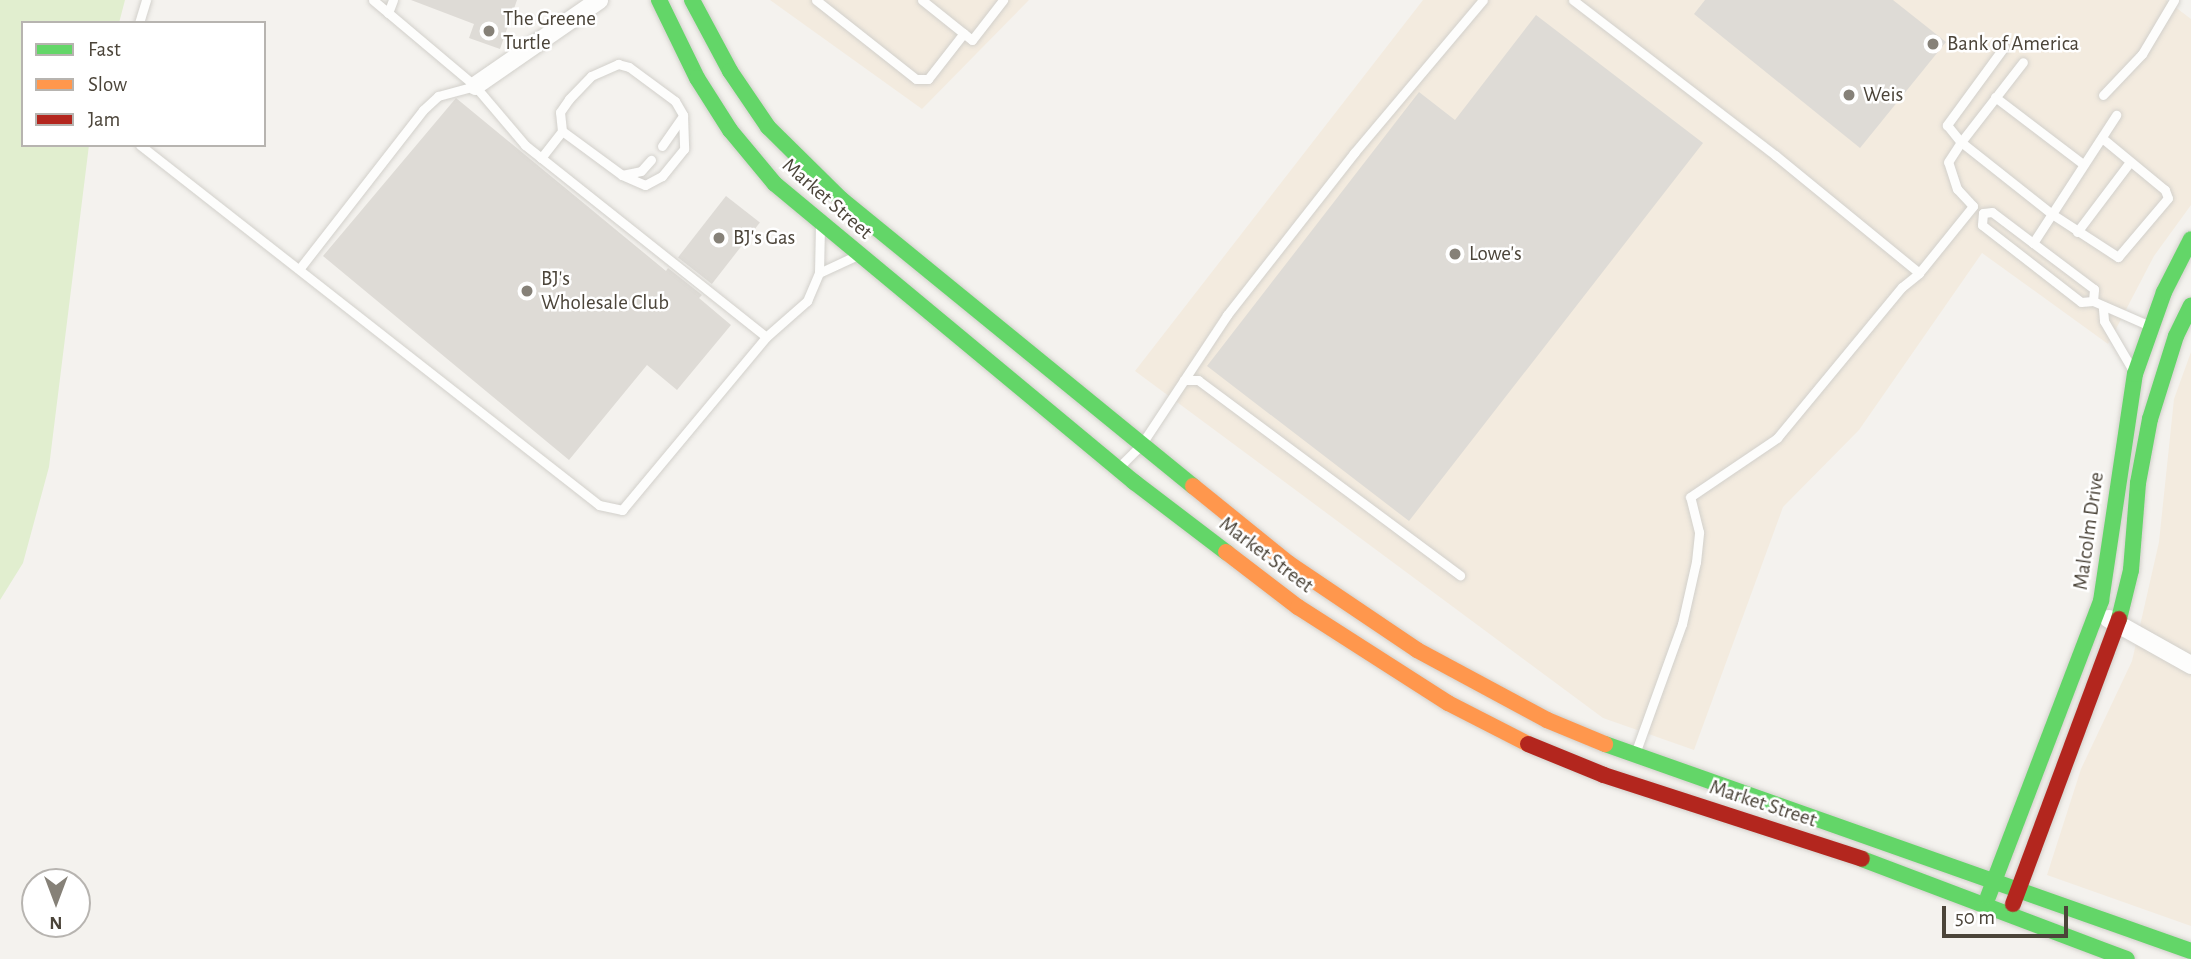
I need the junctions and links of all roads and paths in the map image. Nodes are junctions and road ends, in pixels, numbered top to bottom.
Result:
1 (146, 0) edge
2 (373, 0) edge
3 (393, 0) edge
4 (599, 0) edge
5 (659, 0) edge
6 (692, 0) edge
7 (816, 0) edge
8 (922, 0) edge
9 (1003, 0) edge
10 (1483, 0) edge
11 (1573, 0) edge
12 (2174, 0) edge
13 (388, 13) junction
14 (140, 21) edge
15 (964, 33) junction
16 (2004, 47) dead end
17 (2023, 62) dead end
18 (475, 86) junction
19 (2103, 95) dead end
20 (1995, 97) junction
21 (2116, 115) dead end
22 (683, 116) junction
23 (562, 131) junction
24 (2102, 138) junction
25 (1961, 142) junction
26 (662, 146) dead end
27 (143, 147) edge
28 (541, 158) junction
29 (651, 160) dead end
30 (2130, 162) junction
31 (2083, 164) junction
32 (622, 175) junction
33 (1973, 206) junction
34 (1983, 213) junction
35 (2052, 214) junction
36 (820, 222) junction
37 (2077, 232) junction
38 (2191, 239) edge
39 (2033, 243) junction
40 (858, 254) junction
41 (300, 268) junction
42 (819, 273) junction
43 (1919, 273) junction
44 (2093, 301) junction
45 (2191, 304) edge
46 (2103, 309) junction
47 (2150, 326) junction
48 (766, 337) junction
49 (2183, 339) edge
50 (2135, 374) junction
51 (1184, 380) junction
52 (1141, 445) junction
53 (1118, 468) junction
54 (1460, 575) dead end
55 (2097, 612) junction
56 (2118, 623) junction
57 (2191, 666) edge
58 (1634, 756) junction
59 (1994, 881) junction
60 (2019, 889) junction
61 (1985, 905) junction
62 (2008, 915) junction
63 (2191, 951) edge
64 (2127, 959) edge

1 - 14 lane
2 - 13 lane
3 - 13 lane
4 - 18 street
5 - 36 street, Market Street
6 - 52 street, Market Street
7 - 15 lane
8 - 15 lane
9 - 15 lane
10 - 51 lane
11 - 43 lane
12 - 19 lane
13 - 18 lane
16 - 25 lane
17 - 20 lane
18 - 28 lane
18 - 41 lane
20 - 25 lane
20 - 31 lane
21 - 24 lane
22 - 23 lane
22 - 26 lane
22 - 32 lane
23 - 28 lane
23 - 32 lane
24 - 30 lane
24 - 31 lane
25 - 33 lane
25 - 35 lane
27 - 41 lane
28 - 48 lane
29 - 32 lane
30 - 37 lane
30 - 37 lane
31 - 35 lane
33 - 34 lane
33 - 43 lane
34 - 39 lane
34 - 44 lane
35 - 37 lane
35 - 39 lane
36 - 40 street, Market Street
36 - 42 lane
38 - 47 street, Malcolm Drive
39 - 44 lane
40 - 42 lane
40 - 53 street, Market Street
41 - 48 lane
42 - 48 lane
43 - 58 lane
44 - 46 lane
45 - 49 street, Malcolm Drive
46 - 47 lane
46 - 50 lane
47 - 49 street
47 - 50 street, Malcolm Drive
49 - 56 street, Malcolm Drive
50 - 55 street, Malcolm Drive
51 - 52 lane
51 - 54 lane
52 - 53 lane
52 - 58 street, Market Street
53 - 61 street, Market Street
55 - 56 street
55 - 59 street, Malcolm Drive
56 - 57 street
56 - 60 street, Malcolm Drive
58 - 59 street, Market Street
59 - 60 street, Market Street
59 - 61 street, Malcolm Drive
60 - 62 street, Malcolm Drive
60 - 63 street, Market Street
61 - 62 street, Market Street
62 - 64 street, Market Street

